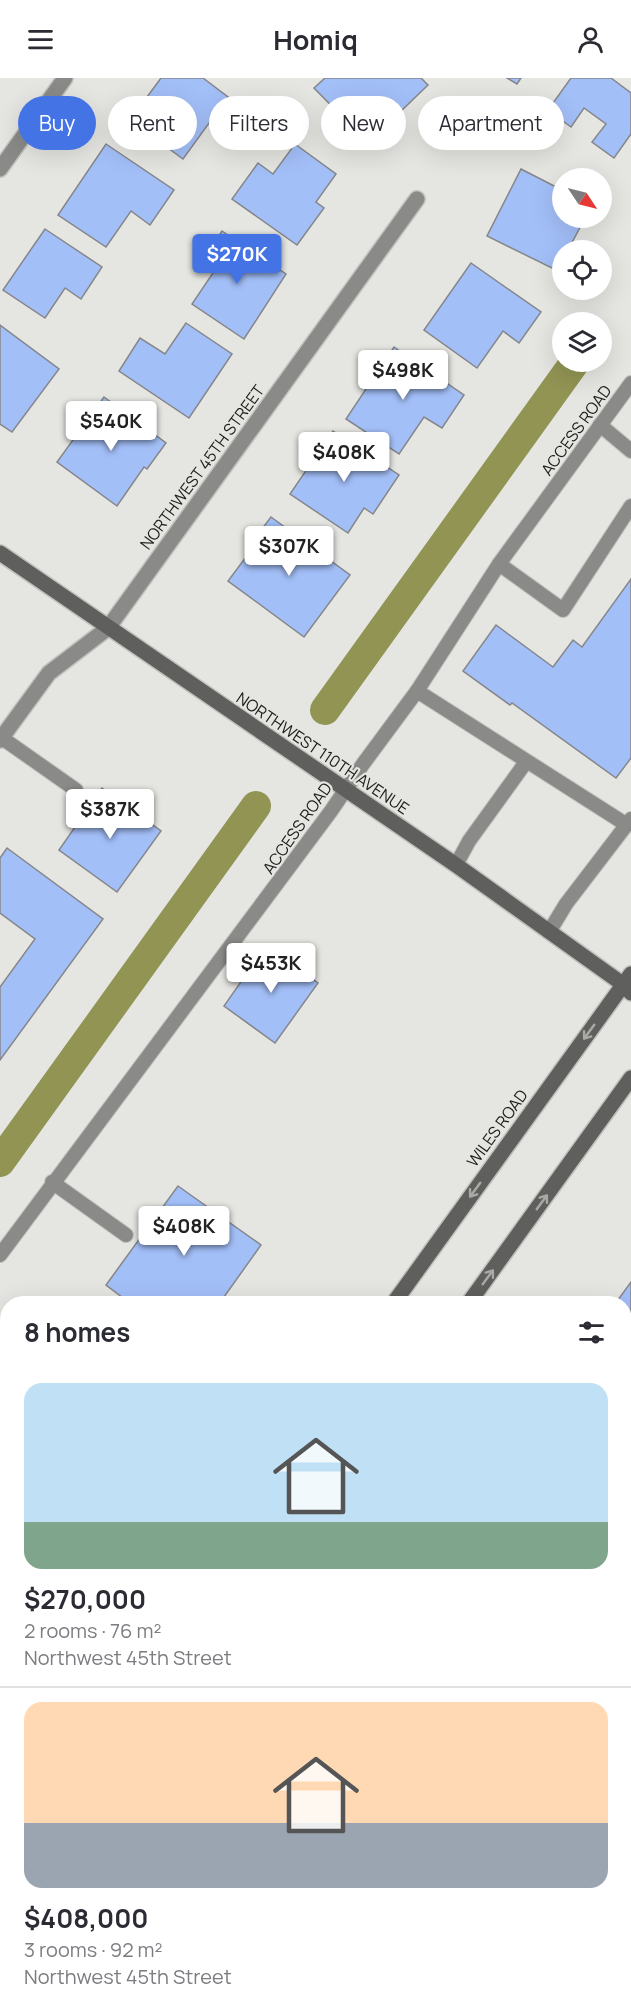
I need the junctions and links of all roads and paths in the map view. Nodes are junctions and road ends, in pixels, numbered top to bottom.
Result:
1 (65, 78) edge
2 (0, 169) edge
3 (417, 199) dead end
4 (631, 383) edge
5 (600, 425) junction
6 (631, 451) edge
7 (631, 506) edge
8 (0, 553) edge
9 (499, 564) junction
10 (108, 628) junction
11 (417, 691) junction
12 (1, 739) edge
13 (526, 762) junction
14 (345, 789) junction
15 (76, 790) dead end
16 (629, 822) edge
17 (456, 865) junction
18 (549, 932) junction
19 (629, 984) edge
20 (631, 1078) edge
21 (52, 1182) junction
22 (126, 1235) dead end
23 (0, 1255) edge
24 (399, 1296) edge
25 (474, 1296) edge

1 - 2 street
3 - 10 street, NORTHWEST 45TH STREET
4 - 5 lane, ACCESS ROAD
5 - 6 lane
5 - 9 lane, ACCESS ROAD
7 - 9 lane
8 - 10 street, NORTHWEST 110TH AVENUE
9 - 11 lane, ACCESS ROAD
10 - 12 street, NORTHWEST 45TH STREET
10 - 14 street, NORTHWEST 110TH AVENUE
11 - 13 lane
11 - 14 lane, ACCESS ROAD
12 - 15 lane
13 - 16 lane
13 - 17 lane
14 - 17 street, NORTHWEST 110TH AVENUE
14 - 21 lane, ACCESS ROAD
16 - 18 lane
17 - 18 street, NORTHWEST 110TH AVENUE
18 - 19 street, NORTHWEST 110TH AVENUE
19 -> 24 street, WILES ROAD
25 -> 20 street
21 - 22 lane
21 - 23 lane, ACCESS ROAD

